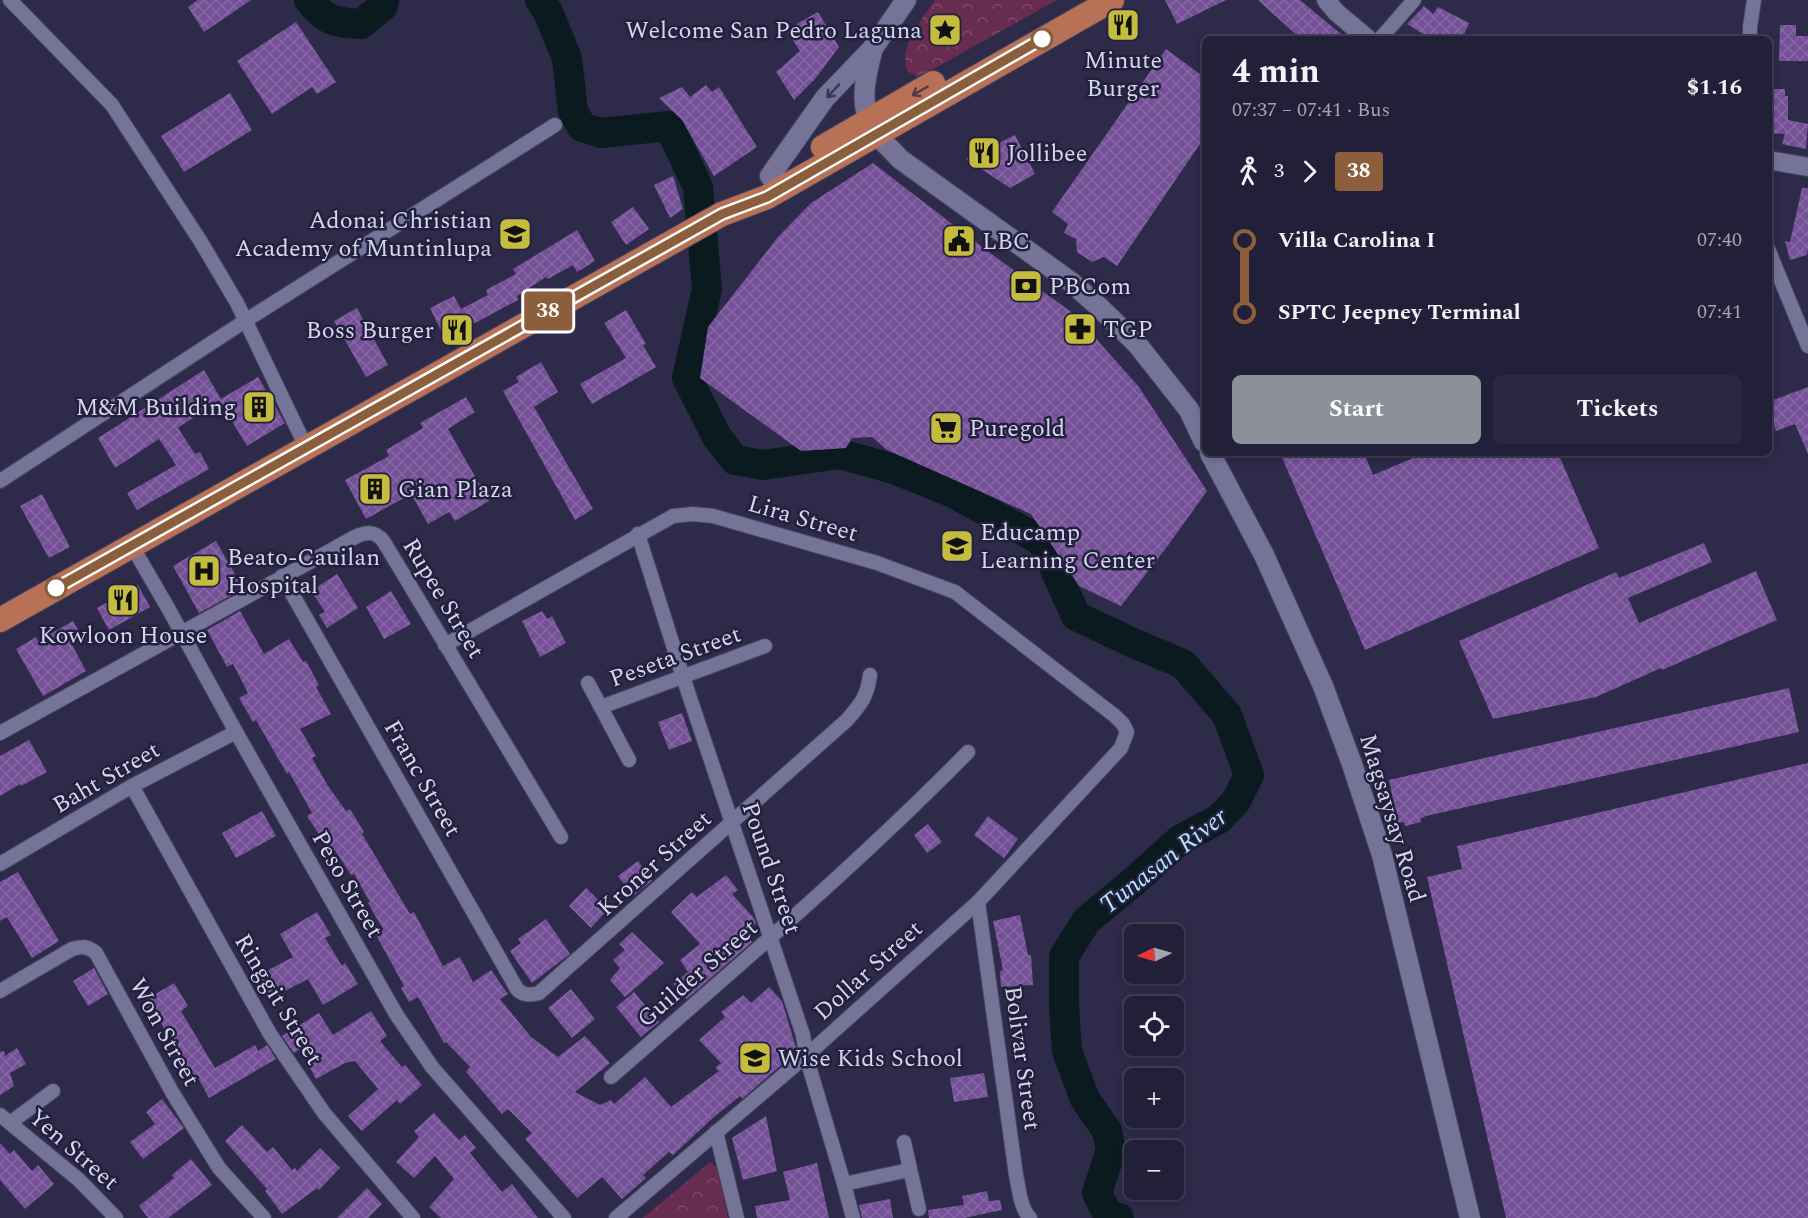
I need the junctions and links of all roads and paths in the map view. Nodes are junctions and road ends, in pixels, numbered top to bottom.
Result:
1 (10, 0) edge
2 (906, 0) edge
3 (1080, 0) edge
4 (1112, 0) edge
5 (1326, 0) edge
6 (1414, 0) edge
7 (1754, 0) edge
8 (1364, 36) edge
9 (1383, 36) edge
10 (1750, 36) edge
11 (873, 48) junction
12 (555, 125) dead end
13 (873, 128) junction
14 (1772, 161) edge
15 (1808, 167) edge
16 (770, 176) junction
17 (722, 214) junction
18 (1772, 259) edge
19 (245, 321) junction
20 (1808, 346) edge
21 (1202, 438) edge
22 (306, 447) junction
23 (1212, 456) edge
24 (0, 481) edge
25 (638, 534) junction
26 (132, 546) junction
27 (282, 576) junction
28 (0, 620) edge
29 (181, 631) junction
30 (445, 645) junction
31 (765, 646) dead end
32 (870, 675) dead end
33 (684, 677) junction
34 (588, 683) dead end
35 (602, 707) junction
36 (0, 732) edge
37 (236, 732) junction
38 (1127, 732) joint
39 (968, 752) dead end
40 (629, 760) dead end
41 (132, 786) junction
42 (733, 823) junction
43 (561, 837) dead end
44 (0, 864) edge
45 (978, 902) junction
46 (772, 937) junction
47 (0, 991) edge
48 (530, 996) joint
49 (806, 1056) junction
50 (611, 1077) dead end
51 (53, 1091) dead end
52 (5, 1119) edge
53 (716, 1132) junction
54 (904, 1142) dead end
55 (909, 1170) junction
56 (844, 1184) junction
57 (919, 1209) dead end
58 (116, 1218) edge
59 (264, 1218) edge
60 (413, 1218) edge
61 (564, 1218) edge
62 (616, 1218) edge
63 (737, 1218) edge
64 (852, 1218) edge
65 (1030, 1218) edge
66 (1470, 1218) edge

1 - 19 street
2 - 11 main road
3 -> 13 highway
4 - 13 highway
5 - 8 street
6 - 9 street
7 - 10 street
11 - 13 main road
11 -> 16 main road
12 - 19 street
13 - 16 highway
13 - 17 highway
13 - 21 main road
14 - 15 street
16 - 17 highway
17 - 22 highway
18 - 20 street
19 - 22 street
19 - 24 street
22 - 26 highway
23 - 66 main road, Magsaysay Road
25 - 30 street, Lira Street
25 - 33 street, Pound Street
25 - 38 street, Lira Street
26 - 28 highway
26 - 29 street, Peso Street
27 - 29 street, Rupee Street
27 - 30 street, Rupee Street
27 - 48 street, Franc Street
29 - 36 street, Rupee Street
29 - 37 street, Peso Street
30 - 43 street, Rupee Street
31 - 33 street, Peseta Street
32 - 42 street, Kroner Street
33 - 35 street, Peseta Street
33 - 42 street, Pound Street
34 - 35 street
35 - 40 street
37 - 41 street, Baht Street
37 - 61 street, Peso Street
38 - 45 street, Dollar Street
39 - 46 street, Guilder Street
41 - 44 street, Baht Street
41 - 60 street, Ringgit Street
42 - 46 street, Pound Street
42 - 48 street, Kroner Street
45 - 49 street, Dollar Street
45 - 65 street, Bolivar Street
46 - 49 street, Pound Street
46 - 50 street, Guilder Street
47 - 59 street, Won Street
49 - 53 street, Dollar Street
49 - 56 street, Pound Street
51 - 52 street
52 - 58 street, Yen Street
53 - 62 street, Dollar Street
53 - 63 street
54 - 55 street
55 - 56 street
55 - 57 street
56 - 64 street, Pound Street

